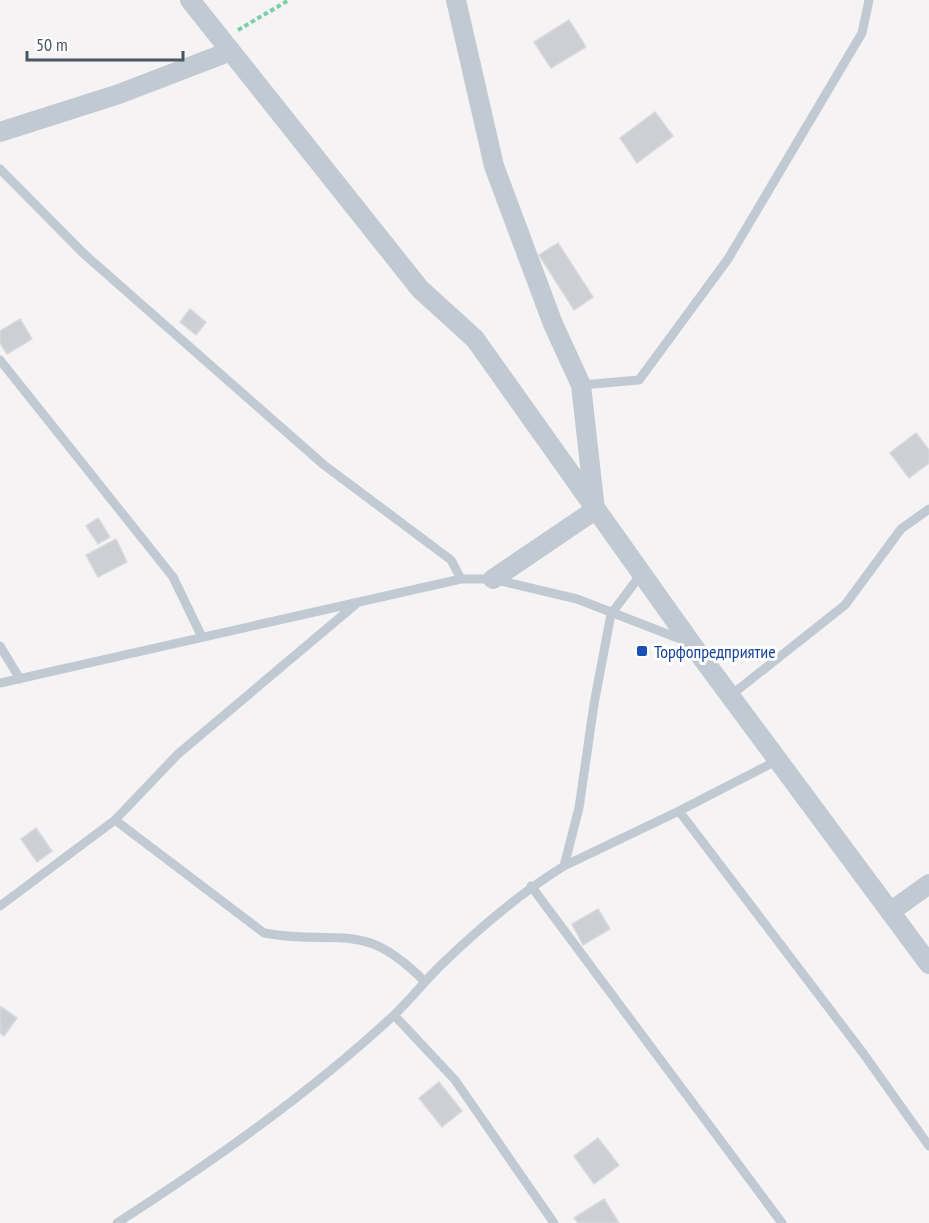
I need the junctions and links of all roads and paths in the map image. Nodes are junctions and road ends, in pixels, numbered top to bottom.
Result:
1 (190, 0) edge
2 (289, 0) edge
3 (456, 0) edge
4 (869, 0) edge
5 (226, 45) junction
6 (0, 132) edge
7 (0, 169) edge
8 (0, 360) edge
9 (581, 385) junction
10 (929, 509) edge
11 (596, 510) junction
12 (642, 573) junction
13 (461, 579) junction
14 (493, 579) junction
15 (358, 602) junction
16 (611, 614) junction
17 (202, 637) junction
18 (691, 643) junction
19 (0, 646) edge
20 (20, 679) junction
21 (0, 683) edge
22 (730, 696) junction
23 (778, 760) junction
24 (679, 812) junction
25 (116, 820) junction
26 (564, 866) junction
27 (929, 884) edge
28 (531, 886) junction
29 (0, 906) edge
30 (891, 912) junction
31 (929, 964) edge
32 (425, 982) junction
33 (394, 1015) junction
34 (929, 1146) edge
35 (117, 1223) edge
36 (554, 1223) edge
37 (782, 1223) edge

1 - 5 street
2 - 5 path
3 - 9 street
4 - 9 lane
5 - 6 street
5 - 11 street
7 - 13 lane
8 - 17 lane
9 - 11 street
10 - 22 lane
11 - 12 street
11 - 14 street
12 - 16 lane
12 - 18 street
13 - 14 lane
13 - 15 lane
14 - 16 lane
15 - 17 lane
15 - 25 lane
16 - 18 lane
16 - 26 lane
17 - 20 lane
18 - 22 street
19 - 20 lane
20 - 21 lane
22 - 23 street
23 - 24 lane
23 - 30 street
24 - 26 lane
24 - 34 lane
25 - 29 lane
25 - 32 lane
26 - 28 lane
27 - 30 street
28 - 32 lane
28 - 37 lane
30 - 31 street
32 - 33 lane
33 - 35 lane
33 - 36 lane

